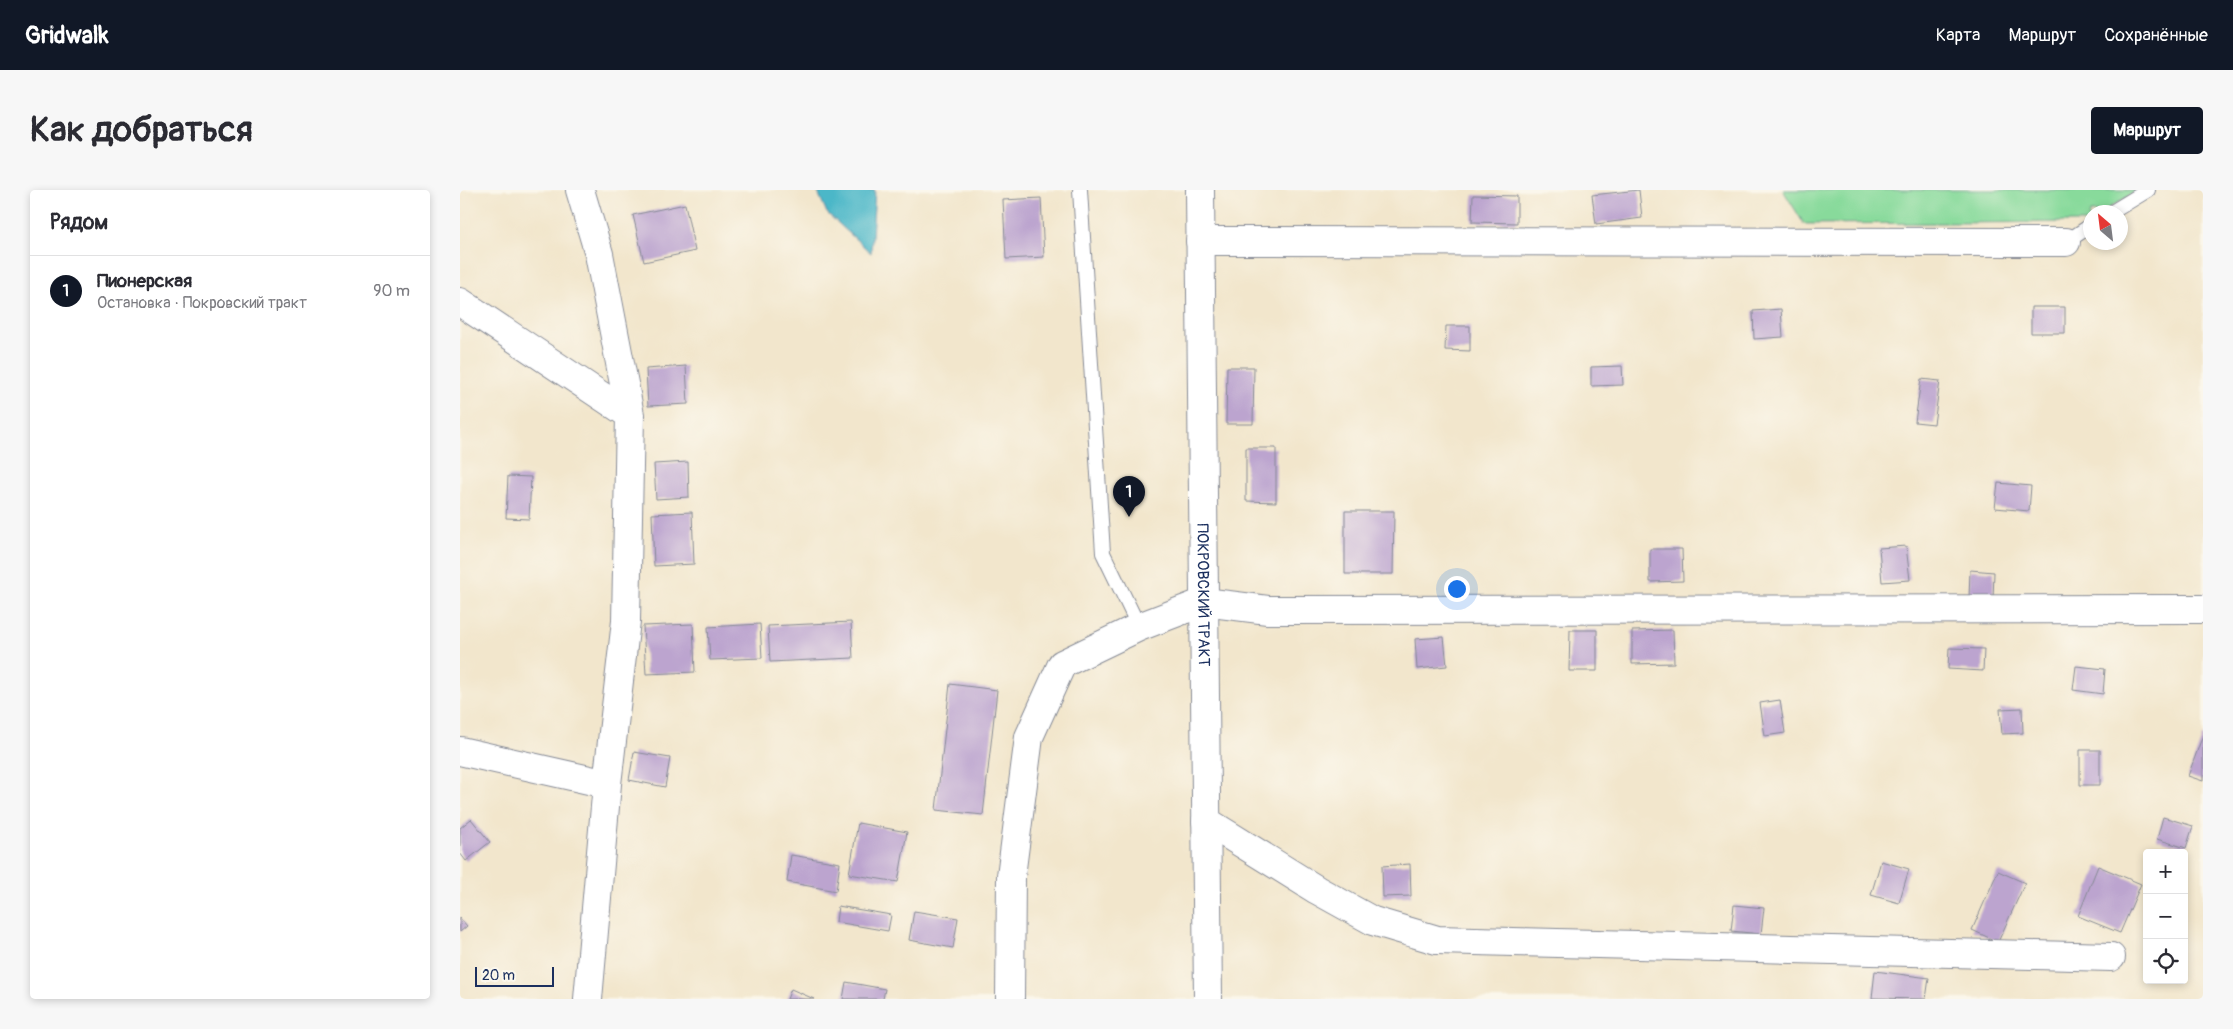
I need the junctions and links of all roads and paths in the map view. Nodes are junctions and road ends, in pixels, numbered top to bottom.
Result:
1 (580, 190) edge
2 (1080, 190) edge
3 (1200, 190) edge
4 (2148, 190) edge
5 (2123, 205) edge
6 (2083, 231) edge
7 (1200, 241) junction
8 (2066, 242) joint
9 (460, 302) edge
10 (630, 415) junction
11 (1204, 602) junction
12 (2203, 609) edge
13 (1139, 627) junction
14 (460, 751) edge
15 (607, 784) junction
16 (1206, 821) junction
17 (2111, 958) dead end
18 (588, 999) edge
19 (1010, 999) edge
20 (1208, 999) edge

1 - 10 street
2 - 13 lane
3 - 7 street, ПОКРОВСКИЙ ТРАКТ
4 - 5 lane
6 - 8 lane
7 - 8 street
7 - 11 street, ПОКРОВСКИЙ ТРАКТ
9 - 10 street
10 - 15 street
11 - 12 street
11 - 13 street
11 - 16 street, ПОКРОВСКИЙ ТРАКТ
13 - 19 street
14 - 15 street
15 - 18 street
16 - 17 street
16 - 20 street, ПОКРОВСКИЙ ТРАКТ

